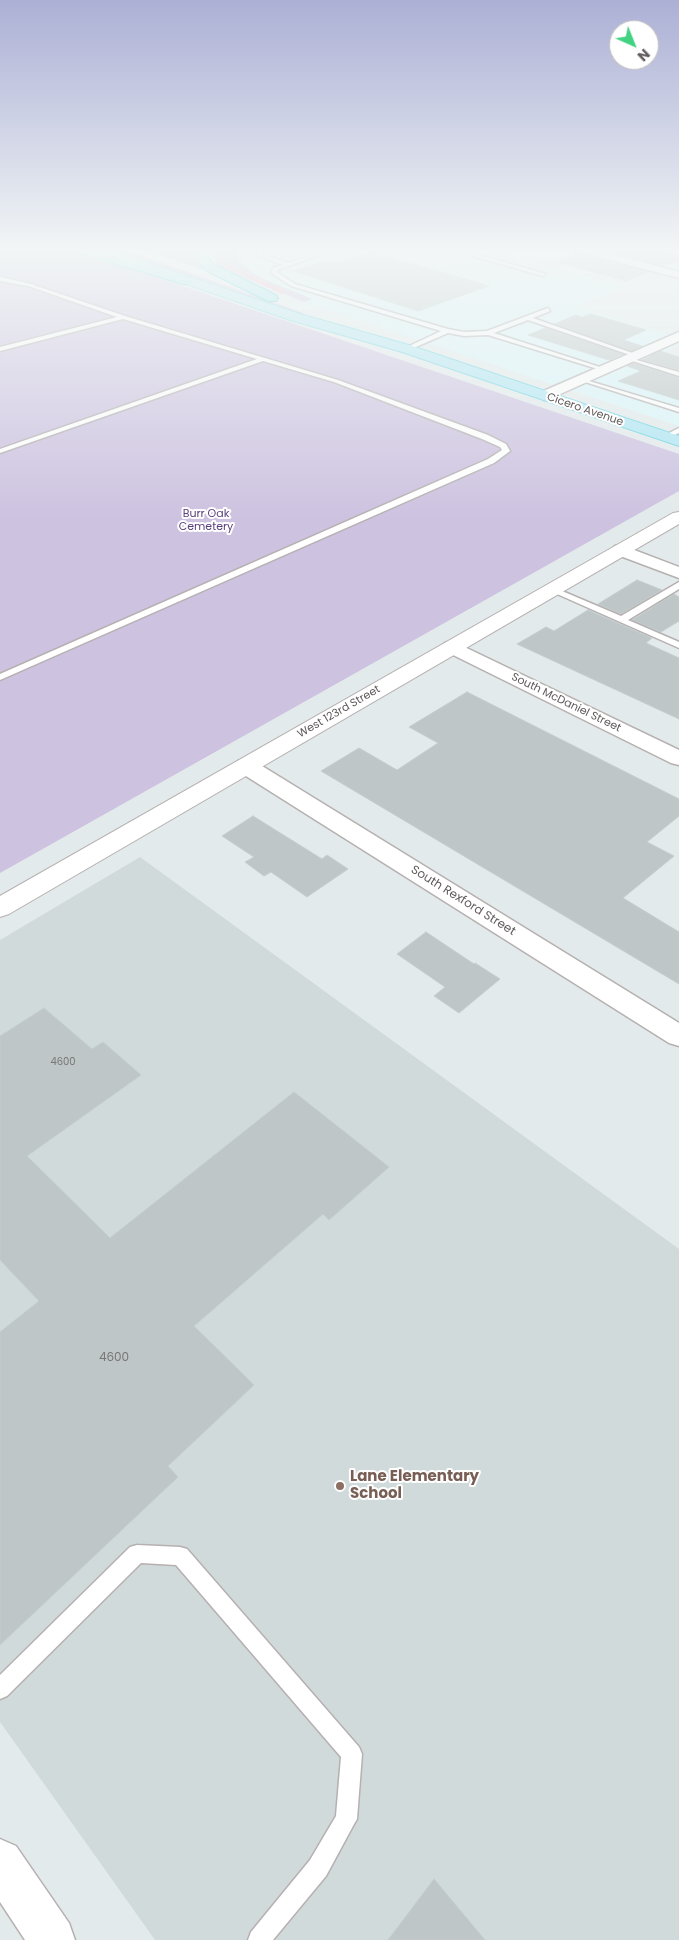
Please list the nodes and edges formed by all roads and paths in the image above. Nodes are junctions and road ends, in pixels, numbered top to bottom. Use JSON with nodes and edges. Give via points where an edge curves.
{"nodes":[{"id":1,"x":40,"y":339,"type":"edge"},
{"id":2,"x":195,"y":339,"type":"edge"},
{"id":3,"x":370,"y":339,"type":"edge"},
{"id":4,"x":379,"y":339,"type":"edge"},
{"id":5,"x":430,"y":339,"type":"edge"},
{"id":6,"x":505,"y":339,"type":"edge"},
{"id":7,"x":583,"y":339,"type":"edge"},
{"id":8,"x":673,"y":339,"type":"edge"},
{"id":9,"x":0,"y":349,"type":"edge"},
{"id":10,"x":407,"y":349,"type":"junction"},
{"id":11,"x":632,"y":357,"type":"junction"},
{"id":12,"x":263,"y":359,"type":"junction"},
{"id":13,"x":603,"y":370,"type":"junction"},
{"id":14,"x":679,"y":374,"type":"edge"},
{"id":15,"x":581,"y":379,"type":"junction"},
{"id":16,"x":544,"y":396,"type":"junction"},
{"id":17,"x":679,"y":410,"type":"edge"},
{"id":18,"x":674,"y":436,"type":"edge"},
{"id":19,"x":0,"y":451,"type":"edge"},
{"id":20,"x":679,"y":517,"type":"edge"},
{"id":21,"x":621,"y":550,"type":"junction"},
{"id":22,"x":679,"y":573,"type":"edge"},
{"id":23,"x":679,"y":585,"type":"edge"},
{"id":24,"x":552,"y":590,"type":"junction"},
{"id":25,"x":621,"y":620,"type":"junction"},
{"id":26,"x":679,"y":645,"type":"edge"},
{"id":27,"x":452,"y":648,"type":"junction"},
{"id":28,"x":0,"y":677,"type":"edge"},
{"id":29,"x":679,"y":758,"type":"edge"},
{"id":30,"x":246,"y":766,"type":"junction"},
{"id":31,"x":0,"y":908,"type":"edge"},
{"id":32,"x":679,"y":1036,"type":"edge"},
{"id":33,"x":0,"y":1689,"type":"edge"},
{"id":34,"x":4,"y":1880,"type":"edge"},
{"id":35,"x":52,"y":1940,"type":"edge"},
{"id":36,"x":259,"y":1940,"type":"edge"}],
"edges":[{"from":1,"to":9,"type":"lane"},
{"from":2,"to":12,"type":"lane"},
{"from":3,"to":10,"type":"main road","name":"Cicero Avenue"},
{"from":4,"to":10,"type":"main road","name":"Cicero Avenue"},
{"from":5,"to":10,"type":"lane"},
{"from":6,"to":13,"type":"lane"},
{"from":7,"to":11,"type":"lane"},
{"from":8,"to":11,"type":"street"},
{"from":10,"to":16,"type":"main road","name":"Cicero Avenue"},
{"from":11,"to":13,"type":"street"},
{"from":11,"to":14,"type":"lane"},
{"from":12,"to":19,"type":"lane"},
{"from":12,"to":28,"type":"lane","via":[[336,381],[485,437],[506,451],[491,461]]},
{"from":13,"to":15,"type":"street"},
{"from":15,"to":16,"type":"street"},
{"from":15,"to":17,"type":"lane"},
{"from":16,"to":18,"type":"main road","name":"Cicero Avenue"},
{"from":20,"to":21,"type":"street","name":"West 123rd Street"},
{"from":21,"to":22,"type":"street"},
{"from":21,"to":24,"type":"street","name":"West 123rd Street"},
{"from":23,"to":25,"type":"lane"},
{"from":24,"to":25,"type":"lane"},
{"from":24,"to":27,"type":"street","name":"West 123rd Street"},
{"from":25,"to":26,"type":"lane"},
{"from":27,"to":29,"type":"street","name":"South McDaniel Street"},
{"from":27,"to":30,"type":"street","name":"West 123rd Street"},
{"from":30,"to":31,"type":"street","name":"West 123rd Street"},
{"from":30,"to":32,"type":"street","name":"South Rexford Street"},
{"from":33,"to":36,"type":"lane","via":[[137,1554],[180,1556],[352,1754],[346,1819],[318,1868]]},
{"from":34,"to":35,"type":"street"}]}
